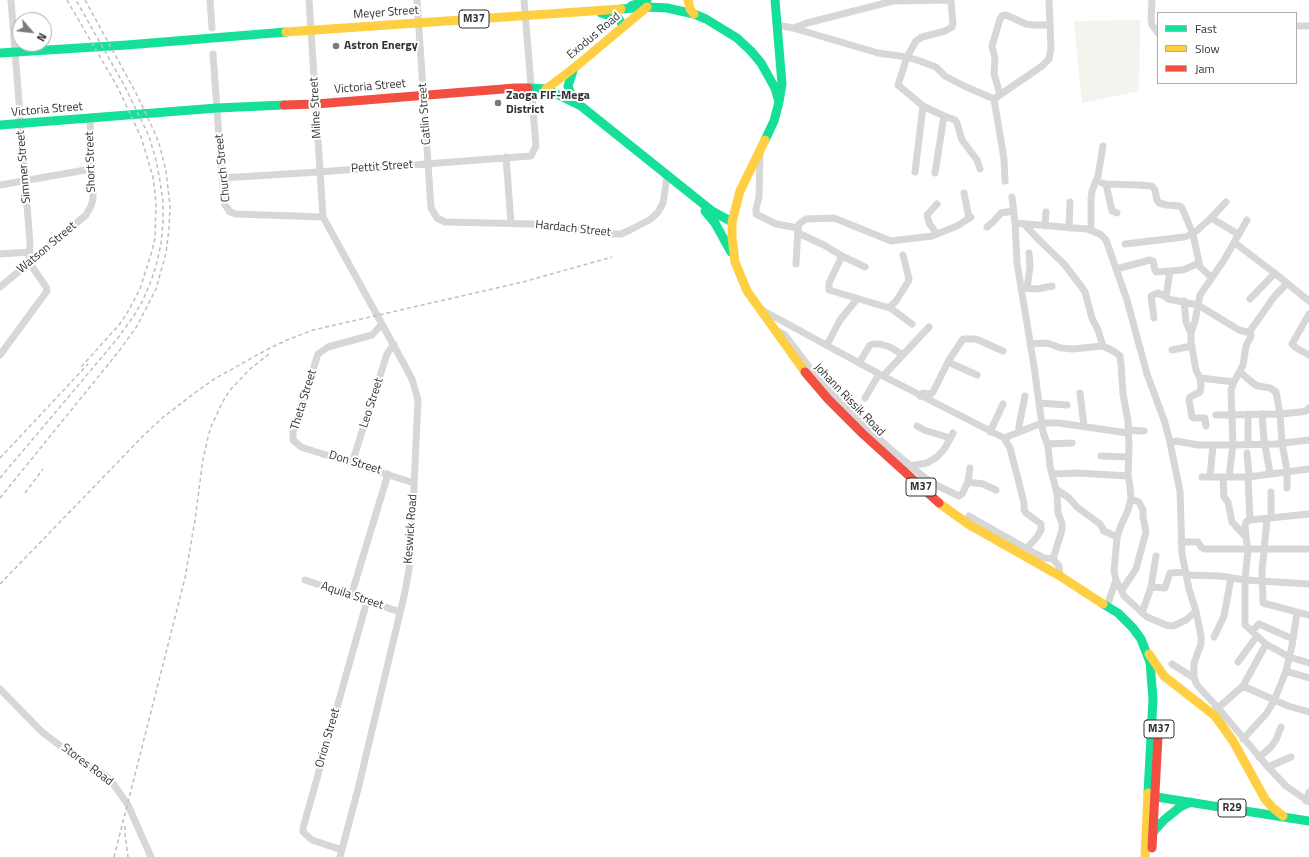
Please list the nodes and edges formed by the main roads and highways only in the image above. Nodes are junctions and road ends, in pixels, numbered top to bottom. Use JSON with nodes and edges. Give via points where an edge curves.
{"nodes":[{"id":1,"x":656,"y":0,"type":"edge"},
{"id":2,"x":688,"y":0,"type":"edge"},
{"id":3,"x":775,"y":0,"type":"edge"},
{"id":4,"x":647,"y":3,"type":"edge"},
{"id":5,"x":589,"y":11,"type":"junction"},
{"id":6,"x":694,"y":14,"type":"junction"},
{"id":7,"x":623,"y":26,"type":"junction"},
{"id":8,"x":0,"y":53,"type":"edge"},
{"id":9,"x":574,"y":68,"type":"junction"},
{"id":10,"x":546,"y":89,"type":"junction"},
{"id":11,"x":779,"y":102,"type":"junction"},
{"id":12,"x":581,"y":106,"type":"junction"},
{"id":13,"x":0,"y":126,"type":"edge"},
{"id":14,"x":700,"y":202,"type":"junction"},
{"id":15,"x":734,"y":213,"type":"junction"},
{"id":16,"x":732,"y":222,"type":"junction"},
{"id":17,"x":735,"y":262,"type":"junction"},
{"id":18,"x":1146,"y":650,"type":"junction"},
{"id":19,"x":1151,"y":796,"type":"junction"},
{"id":20,"x":1192,"y":802,"type":"junction"},
{"id":21,"x":1283,"y":816,"type":"junction"},
{"id":22,"x":1309,"y":822,"type":"edge"},
{"id":23,"x":1154,"y":832,"type":"junction"},
{"id":24,"x":1145,"y":857,"type":"edge"},
{"id":25,"x":1152,"y":857,"type":"edge"}],
"edges":[{"from":1,"to":4,"type":"main road","name":"Exodus Road"},
{"from":2,"to":6,"type":"main road"},
{"from":3,"to":11,"type":"main road","name":"Johann Rissik Road","via":[[782,84]]},
{"from":4,"to":5,"type":"main road","name":"Meyer Street","number":"M37","via":[[626,8]]},
{"from":4,"to":6,"type":"main road","name":"Meyer Street","number":"M37"},
{"from":4,"to":7,"type":"main road","name":"Exodus Road"},
{"from":5,"to":7,"type":"main road","via":[[613,16]]},
{"from":5,"to":8,"type":"main road","name":"Meyer Street","number":"M37"},
{"from":6,"to":11,"type":"main road","name":"Meyer Street","number":"M37","via":[[722,28],[751,51],[775,88]]},
{"from":7,"to":9,"type":"main road","name":"Exodus Road"},
{"from":9,"to":10,"type":"main road","name":"Exodus Road"},
{"from":9,"to":12,"type":"main road","via":[[568,86]]},
{"from":10,"to":12,"type":"main road","name":"Victoria Street"},
{"from":10,"to":13,"type":"main road","name":"Victoria Street","via":[[515,88],[316,104],[217,108]]},
{"from":11,"to":15,"type":"main road","name":"Johann Rissik Road","number":"M37","via":[[774,121],[740,191]]},
{"from":12,"to":14,"type":"main road","name":"Victoria Street"},
{"from":14,"to":15,"type":"main road","name":"Victoria Street","via":[[723,212]]},
{"from":14,"to":16,"type":"main road","name":"Victoria Street"},
{"from":14,"to":17,"type":"main road","via":[[725,240]]},
{"from":15,"to":16,"type":"main road","name":"Johann Rissik Road","number":"M37"},
{"from":16,"to":17,"type":"main road","name":"Johann Rissik Road","number":"M37"},
{"from":17,"to":18,"type":"main road","name":"Johann Rissik Road","number":"M37","via":[[747,291],[810,378],[828,399],[901,469],[968,524],[1060,576],[1118,613],[1133,628]]},
{"from":18,"to":19,"type":"main road","name":"Johann Rissik Road","number":"M37","via":[[1150,662],[1153,699]]},
{"from":18,"to":21,"type":"main road","via":[[1164,676],[1214,710],[1215,716],[1233,741],[1259,790]]},
{"from":19,"to":20,"type":"main road","number":"R29"},
{"from":19,"to":23,"type":"main road"},
{"from":19,"to":24,"type":"main road"},
{"from":20,"to":21,"type":"main road","number":"R29"},
{"from":20,"to":23,"type":"main road","via":[[1180,807]]},
{"from":21,"to":22,"type":"main road","number":"R29"},
{"from":23,"to":25,"type":"main road"}]}
